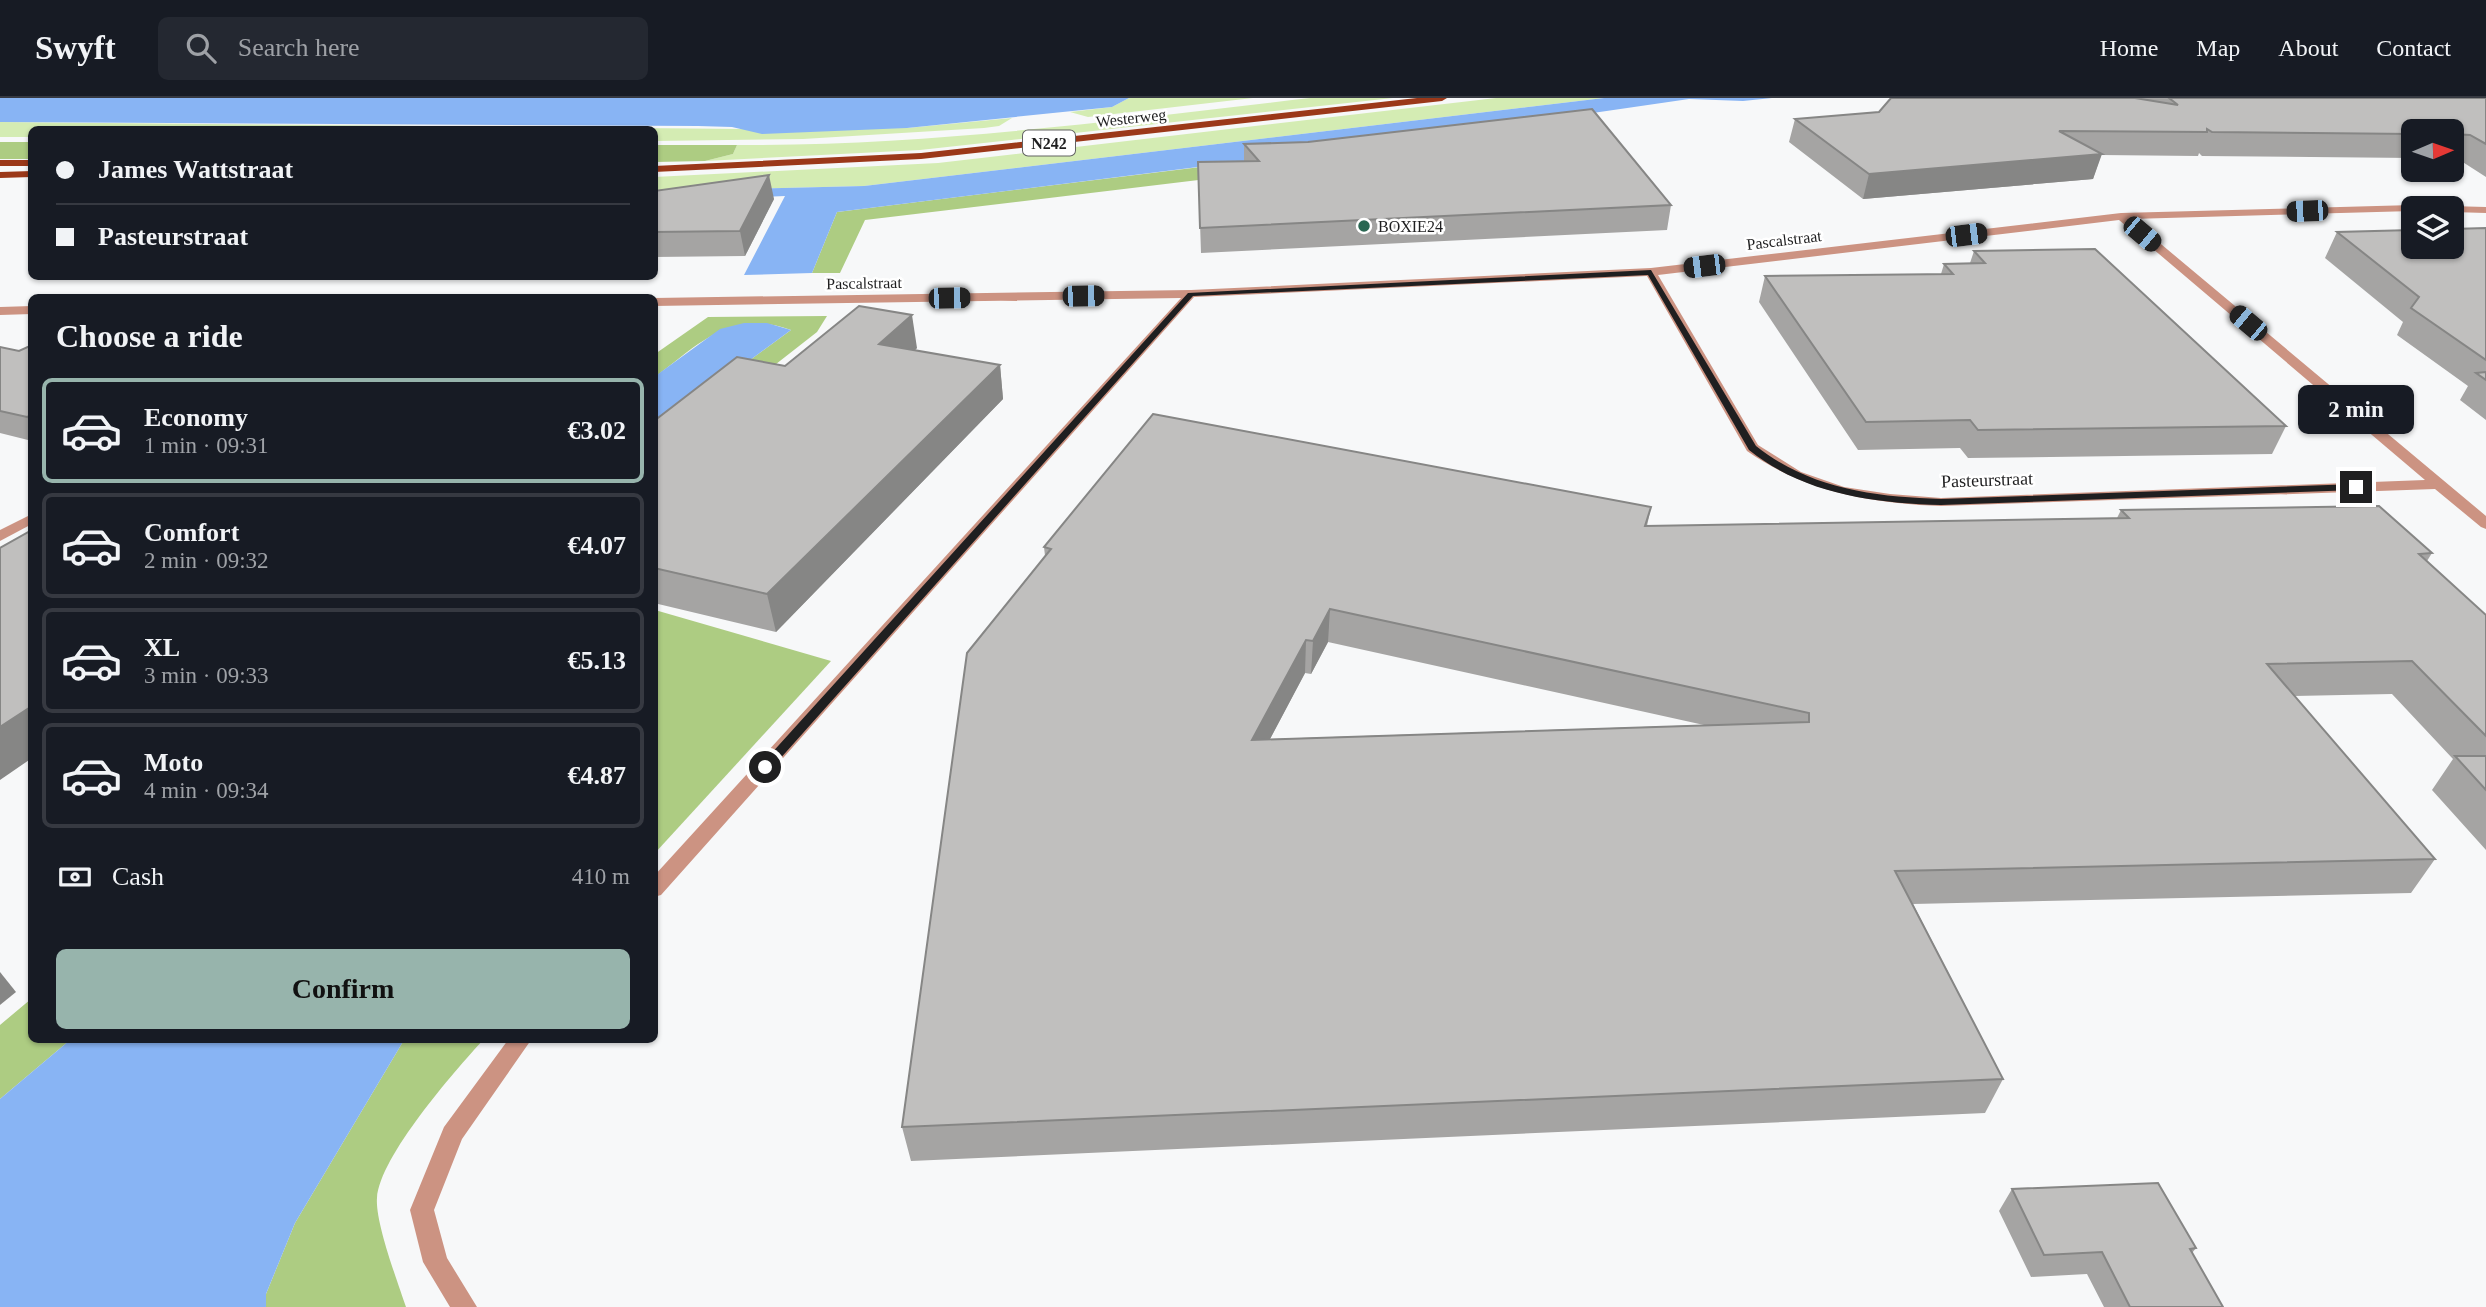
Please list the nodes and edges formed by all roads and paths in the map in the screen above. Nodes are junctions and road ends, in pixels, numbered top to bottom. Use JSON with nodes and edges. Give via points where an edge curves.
{"nodes":[{"id":1,"x":1442,"y":98,"type":"edge"},
{"id":2,"x":0,"y":163,"type":"edge"},
{"id":3,"x":28,"y":163,"type":"edge"},
{"id":4,"x":658,"y":169,"type":"edge"},
{"id":5,"x":28,"y":174,"type":"edge"},
{"id":6,"x":0,"y":175,"type":"edge"},
{"id":7,"x":2401,"y":208,"type":"edge"},
{"id":8,"x":2464,"y":209,"type":"edge"},
{"id":9,"x":2486,"y":210,"type":"edge"},
{"id":10,"x":2121,"y":216,"type":"junction"},
{"id":11,"x":1651,"y":272,"type":"junction"},
{"id":12,"x":1191,"y":294,"type":"junction"},
{"id":13,"x":658,"y":302,"type":"edge"},
{"id":14,"x":28,"y":310,"type":"edge"},
{"id":15,"x":0,"y":311,"type":"edge"},
{"id":16,"x":2439,"y":484,"type":"junction"},
{"id":17,"x":28,"y":520,"type":"edge"},
{"id":18,"x":2486,"y":524,"type":"edge"},
{"id":19,"x":0,"y":536,"type":"edge"},
{"id":20,"x":658,"y":886,"type":"edge"},
{"id":21,"x":518,"y":1043,"type":"edge"},
{"id":22,"x":464,"y":1307,"type":"edge"}],
"edges":[{"from":1,"to":4,"type":"main road","name":"Westerweg","number":"N242","via":[[921,156]]},
{"from":2,"to":3,"type":"main road"},
{"from":5,"to":6,"type":"main road"},
{"from":7,"to":10,"type":"street","name":"Pascalstraat"},
{"from":8,"to":9,"type":"street","name":"Pascalstraat"},
{"from":10,"to":11,"type":"street","name":"Pascalstraat"},
{"from":10,"to":16,"type":"street"},
{"from":11,"to":12,"type":"street","name":"Pascalstraat"},
{"from":11,"to":16,"type":"street","name":"Pasteurstraat","via":[[1752,448],[1777,467],[1851,495],[1941,502]]},
{"from":12,"to":13,"type":"street","name":"Pascalstraat"},
{"from":12,"to":20,"type":"street"},
{"from":14,"to":15,"type":"street"},
{"from":16,"to":18,"type":"street"},
{"from":17,"to":19,"type":"street"},
{"from":21,"to":22,"type":"street","via":[[452,1134],[422,1210],[436,1262]]}]}
